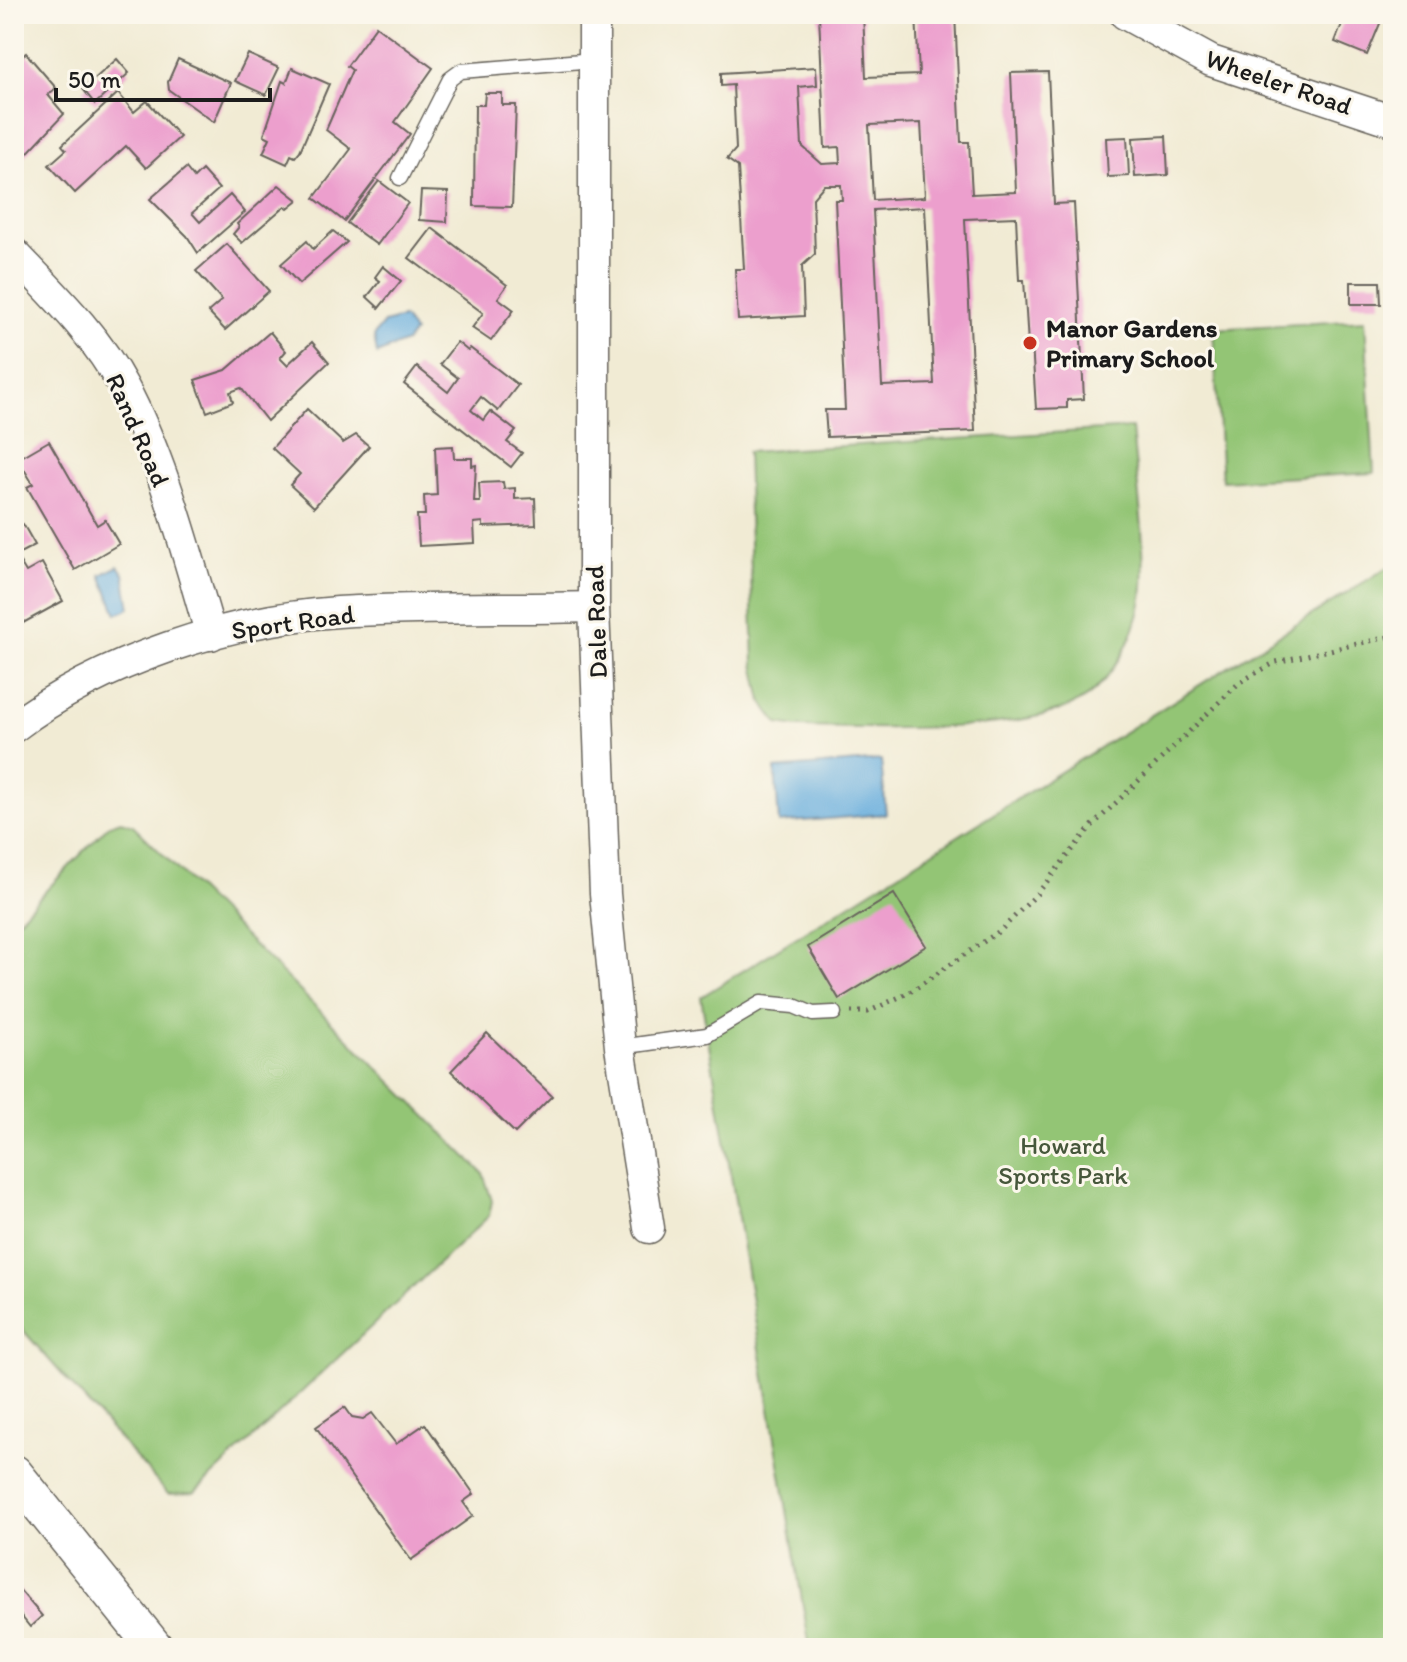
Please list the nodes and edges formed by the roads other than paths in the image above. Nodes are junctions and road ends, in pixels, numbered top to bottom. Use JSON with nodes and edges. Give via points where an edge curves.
{"nodes":[{"id":1,"x":594,"y":14,"type":"edge"},
{"id":2,"x":1125,"y":14,"type":"edge"},
{"id":3,"x":594,"y":60,"type":"junction"},
{"id":4,"x":1393,"y":121,"type":"edge"},
{"id":5,"x":400,"y":178,"type":"dead end"},
{"id":6,"x":14,"y":253,"type":"edge"},
{"id":7,"x":594,"y":607,"type":"junction"},
{"id":8,"x":211,"y":635,"type":"junction"},
{"id":9,"x":14,"y":727,"type":"edge"},
{"id":10,"x":834,"y":1013,"type":"road end"},
{"id":11,"x":620,"y":1047,"type":"junction"},
{"id":12,"x":649,"y":1228,"type":"dead end"},
{"id":13,"x":14,"y":1473,"type":"edge"},
{"id":14,"x":155,"y":1648,"type":"edge"}],
"edges":[{"from":1,"to":3,"type":"street","name":"Dale Road"},
{"from":2,"to":4,"type":"street","name":"Wheeler Road","via":[[1211,61]]},
{"from":3,"to":5,"type":"lane","via":[[461,71],[450,79]]},
{"from":3,"to":7,"type":"street","name":"Dale Road"},
{"from":6,"to":8,"type":"street","name":"Rand Road","via":[[87,331],[123,385],[173,510]]},
{"from":7,"to":8,"type":"street","name":"Sport Road","via":[[336,612]]},
{"from":7,"to":11,"type":"street","name":"Dale Road","via":[[605,894]]},
{"from":8,"to":9,"type":"street","name":"Sport Road","via":[[113,667]]},
{"from":10,"to":11,"type":"lane","via":[[761,1003],[707,1035]]},
{"from":11,"to":12,"type":"street","name":"Dale Road"},
{"from":13,"to":14,"type":"street"}]}
